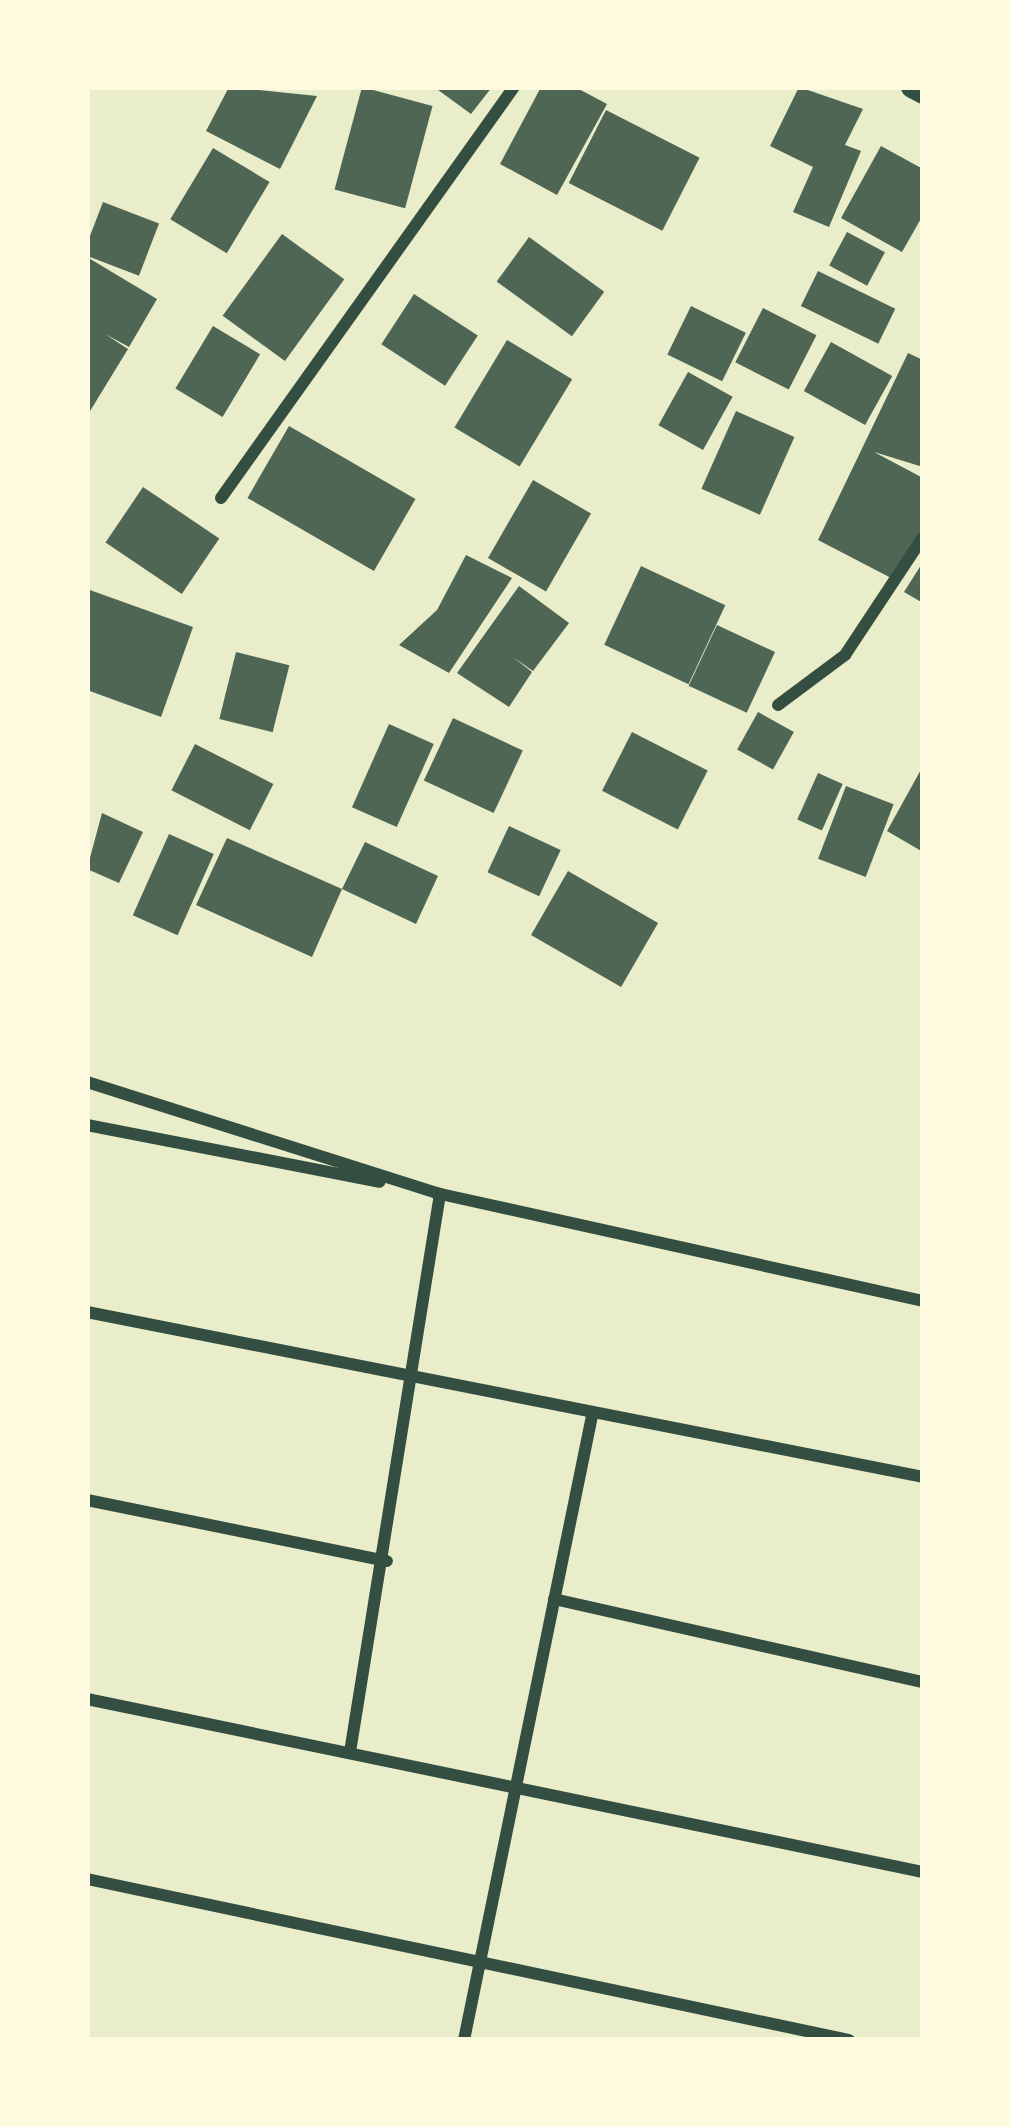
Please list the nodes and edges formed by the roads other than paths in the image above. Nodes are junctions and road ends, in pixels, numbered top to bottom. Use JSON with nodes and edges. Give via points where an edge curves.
{"nodes":[{"id":1,"x":514,"y":87,"type":"edge"},
{"id":2,"x":911,"y":87,"type":"edge"},
{"id":3,"x":923,"y":93,"type":"edge"},
{"id":4,"x":221,"y":498,"type":"dead end"},
{"id":5,"x":923,"y":537,"type":"edge"},
{"id":6,"x":778,"y":705,"type":"dead end"},
{"id":7,"x":87,"y":1082,"type":"edge"},
{"id":8,"x":87,"y":1125,"type":"edge"},
{"id":9,"x":440,"y":1194,"type":"junction"},
{"id":10,"x":923,"y":1301,"type":"edge"},
{"id":11,"x":87,"y":1312,"type":"edge"},
{"id":12,"x":416,"y":1383,"type":"junction"},
{"id":13,"x":592,"y":1416,"type":"junction"},
{"id":14,"x":923,"y":1477,"type":"edge"},
{"id":15,"x":87,"y":1500,"type":"edge"},
{"id":16,"x":387,"y":1561,"type":"junction"},
{"id":17,"x":554,"y":1599,"type":"junction"},
{"id":18,"x":923,"y":1682,"type":"edge"},
{"id":19,"x":87,"y":1699,"type":"edge"},
{"id":20,"x":350,"y":1752,"type":"junction"},
{"id":21,"x":512,"y":1781,"type":"junction"},
{"id":22,"x":923,"y":1872,"type":"edge"},
{"id":23,"x":87,"y":1879,"type":"edge"},
{"id":24,"x":479,"y":1957,"type":"junction"},
{"id":25,"x":464,"y":2040,"type":"edge"},
{"id":26,"x":849,"y":2040,"type":"edge"}],
"edges":[{"from":1,"to":4,"type":"street"},
{"from":2,"to":3,"type":"street"},
{"from":5,"to":6,"type":"street","via":[[844,655]]},
{"from":7,"to":9,"type":"street"},
{"from":8,"to":9,"type":"street"},
{"from":9,"to":10,"type":"street"},
{"from":9,"to":12,"type":"street"},
{"from":11,"to":12,"type":"street"},
{"from":12,"to":13,"type":"street"},
{"from":12,"to":16,"type":"street"},
{"from":13,"to":14,"type":"street"},
{"from":13,"to":17,"type":"street"},
{"from":15,"to":16,"type":"street"},
{"from":16,"to":20,"type":"street"},
{"from":17,"to":18,"type":"street"},
{"from":17,"to":21,"type":"street"},
{"from":19,"to":20,"type":"street"},
{"from":20,"to":21,"type":"street"},
{"from":21,"to":22,"type":"street"},
{"from":21,"to":24,"type":"street"},
{"from":23,"to":24,"type":"street"},
{"from":24,"to":25,"type":"street"},
{"from":24,"to":26,"type":"street"}]}
